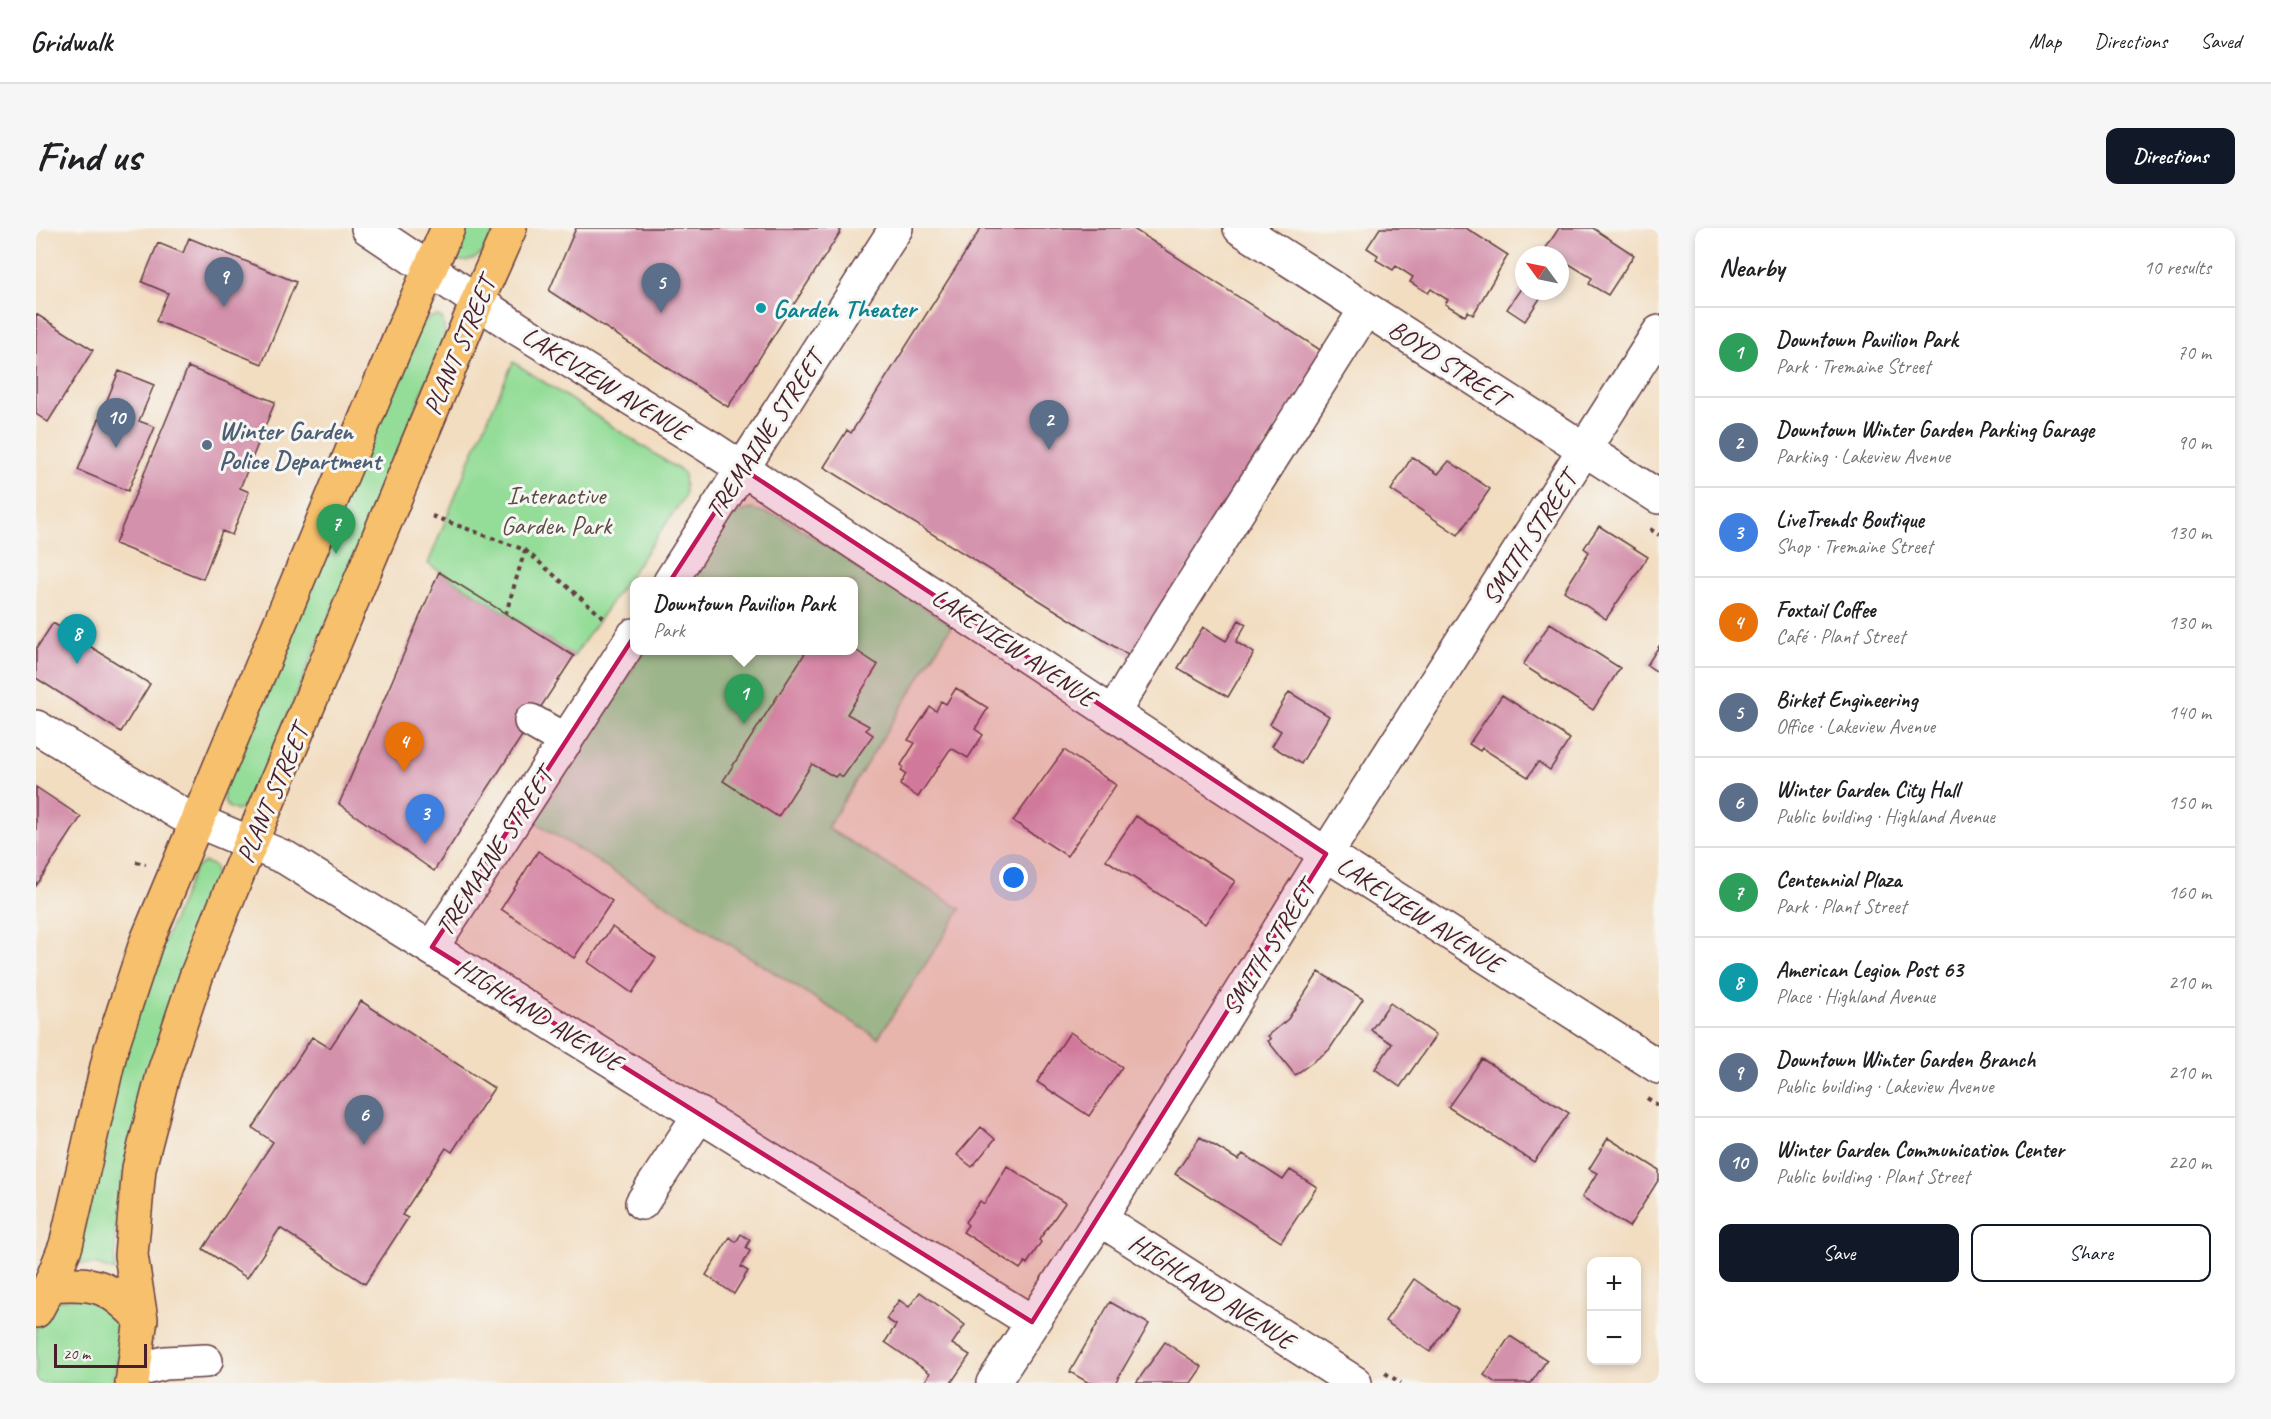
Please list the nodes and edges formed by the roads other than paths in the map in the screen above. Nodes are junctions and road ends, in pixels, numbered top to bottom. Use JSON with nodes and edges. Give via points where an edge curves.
{"nodes":[{"id":1,"x":368,"y":228,"type":"edge"},
{"id":2,"x":448,"y":228,"type":"edge"},
{"id":3,"x":510,"y":228,"type":"edge"},
{"id":4,"x":896,"y":228,"type":"edge"},
{"id":5,"x":1240,"y":228,"type":"edge"},
{"id":6,"x":430,"y":269,"type":"junction"},
{"id":7,"x":477,"y":302,"type":"junction"},
{"id":8,"x":1366,"y":309,"type":"junction"},
{"id":9,"x":1659,"y":332,"type":"edge"},
{"id":10,"x":1585,"y":450,"type":"junction"},
{"id":11,"x":743,"y":469,"type":"junction"},
{"id":12,"x":1659,"y":497,"type":"edge"},
{"id":13,"x":672,"y":577,"type":"edge"},
{"id":14,"x":622,"y":630,"type":"edge"},
{"id":15,"x":1113,"y":713,"type":"junction"},
{"id":16,"x":531,"y":721,"type":"dead end"},
{"id":17,"x":36,"y":727,"type":"edge"},
{"id":18,"x":566,"y":741,"type":"junction"},
{"id":19,"x":198,"y":823,"type":"junction"},
{"id":20,"x":252,"y":844,"type":"junction"},
{"id":21,"x":1326,"y":854,"type":"junction"},
{"id":22,"x":432,"y":947,"type":"junction"},
{"id":23,"x":1659,"y":1067,"type":"edge"},
{"id":24,"x":700,"y":1114,"type":"junction"},
{"id":25,"x":642,"y":1203,"type":"dead end"},
{"id":26,"x":1100,"y":1219,"type":"junction"},
{"id":27,"x":43,"y":1298,"type":"edge"},
{"id":28,"x":141,"y":1319,"type":"junction"},
{"id":29,"x":1032,"y":1322,"type":"junction"},
{"id":30,"x":206,"y":1361,"type":"dead end"},
{"id":31,"x":133,"y":1377,"type":"edge"},
{"id":32,"x":1368,"y":1377,"type":"edge"},
{"id":33,"x":993,"y":1383,"type":"edge"}],
"edges":[{"from":1,"to":6,"type":"street","name":"LAKEVIEW AVENUE"},
{"from":2,"to":6,"type":"main road"},
{"from":3,"to":7,"type":"main road","name":"PLANT STREET"},
{"from":4,"to":11,"type":"street","name":"TREMAINE STREET"},
{"from":5,"to":8,"type":"street","name":"BOYD STREET"},
{"from":6,"to":7,"type":"street","name":"LAKEVIEW AVENUE"},
{"from":6,"to":19,"type":"main road"},
{"from":7,"to":11,"type":"street","name":"LAKEVIEW AVENUE"},
{"from":7,"to":20,"type":"main road","name":"PLANT STREET"},
{"from":8,"to":10,"type":"street","name":"BOYD STREET"},
{"from":8,"to":15,"type":"street"},
{"from":9,"to":10,"type":"street","name":"SMITH STREET"},
{"from":10,"to":12,"type":"street","name":"BOYD STREET"},
{"from":10,"to":21,"type":"street","name":"SMITH STREET"},
{"from":11,"to":13,"type":"street","name":"TREMAINE STREET"},
{"from":11,"to":15,"type":"street","name":"LAKEVIEW AVENUE"},
{"from":14,"to":18,"type":"street","name":"TREMAINE STREET"},
{"from":15,"to":21,"type":"street","name":"LAKEVIEW AVENUE"},
{"from":16,"to":18,"type":"street"},
{"from":17,"to":19,"type":"street","name":"HIGHLAND AVENUE"},
{"from":18,"to":22,"type":"street","name":"TREMAINE STREET"},
{"from":19,"to":20,"type":"street","name":"HIGHLAND AVENUE"},
{"from":19,"to":27,"type":"main road","via":[[146,943],[111,1049],[66,1245]]},
{"from":20,"to":22,"type":"street","name":"HIGHLAND AVENUE","via":[[286,858]]},
{"from":20,"to":28,"type":"main road","name":"PLANT STREET","via":[[193,985],[163,1075],[140,1168],[132,1255]]},
{"from":21,"to":23,"type":"street","name":"LAKEVIEW AVENUE"},
{"from":21,"to":26,"type":"street","name":"SMITH STREET"},
{"from":22,"to":24,"type":"street","name":"HIGHLAND AVENUE"},
{"from":24,"to":25,"type":"street"},
{"from":24,"to":29,"type":"street","name":"HIGHLAND AVENUE"},
{"from":26,"to":29,"type":"street","name":"SMITH STREET"},
{"from":26,"to":32,"type":"street","name":"HIGHLAND AVENUE"},
{"from":27,"to":28,"type":"main road","via":[[76,1283],[98,1286],[120,1297]]},
{"from":28,"to":31,"type":"main road","name":"PLANT STREET"},
{"from":29,"to":33,"type":"street","name":"SMITH STREET"},
{"from":30,"to":31,"type":"street","via":[[165,1363]]}]}
